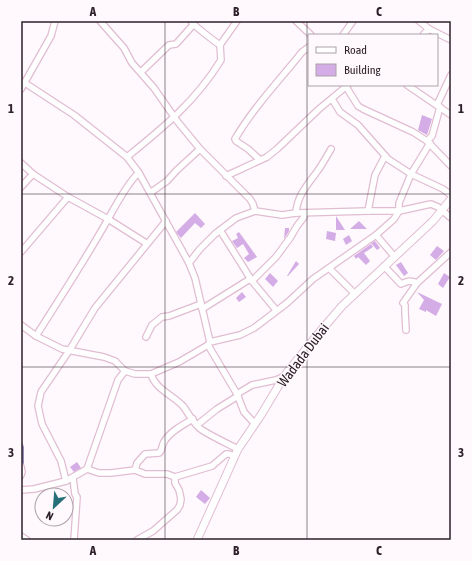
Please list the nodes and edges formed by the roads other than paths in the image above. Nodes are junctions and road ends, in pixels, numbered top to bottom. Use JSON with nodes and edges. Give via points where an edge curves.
{"nodes":[{"id":1,"x":56,"y":21,"type":"edge"},
{"id":2,"x":100,"y":21,"type":"edge"},
{"id":3,"x":237,"y":21,"type":"edge"},
{"id":4,"x":296,"y":21,"type":"edge"},
{"id":5,"x":353,"y":21,"type":"edge"},
{"id":6,"x":419,"y":21,"type":"edge"},
{"id":7,"x":192,"y":23,"type":"edge"},
{"id":8,"x":429,"y":29,"type":"junction"},
{"id":9,"x":310,"y":34,"type":"edge"},
{"id":10,"x":344,"y":34,"type":"edge"},
{"id":11,"x":424,"y":34,"type":"edge"},
{"id":12,"x":451,"y":40,"type":"edge"},
{"id":13,"x":220,"y":45,"type":"junction"},
{"id":14,"x":308,"y":48,"type":"edge"},
{"id":15,"x":141,"y":72,"type":"junction"},
{"id":16,"x":451,"y":75,"type":"edge"},
{"id":17,"x":25,"y":83,"type":"junction"},
{"id":18,"x":346,"y":86,"type":"edge"},
{"id":19,"x":408,"y":86,"type":"edge"},
{"id":20,"x":21,"y":89,"type":"edge"},
{"id":21,"x":332,"y":99,"type":"junction"},
{"id":22,"x":438,"y":106,"type":"junction"},
{"id":23,"x":451,"y":115,"type":"edge"},
{"id":24,"x":175,"y":118,"type":"junction"},
{"id":25,"x":428,"y":142,"type":"junction"},
{"id":26,"x":200,"y":149,"type":"junction"},
{"id":27,"x":330,"y":149,"type":"dead end"},
{"id":28,"x":385,"y":156,"type":"junction"},
{"id":29,"x":127,"y":158,"type":"junction"},
{"id":30,"x":260,"y":160,"type":"junction"},
{"id":31,"x":21,"y":163,"type":"edge"},
{"id":32,"x":451,"y":166,"type":"edge"},
{"id":33,"x":139,"y":173,"type":"junction"},
{"id":34,"x":33,"y":174,"type":"junction"},
{"id":35,"x":411,"y":174,"type":"junction"},
{"id":36,"x":226,"y":176,"type":"junction"},
{"id":37,"x":21,"y":187,"type":"edge"},
{"id":38,"x":150,"y":193,"type":"junction"},
{"id":39,"x":451,"y":195,"type":"edge"},
{"id":40,"x":68,"y":197,"type":"junction"},
{"id":41,"x":451,"y":199,"type":"edge"},
{"id":42,"x":368,"y":210,"type":"junction"},
{"id":43,"x":443,"y":210,"type":"junction"},
{"id":44,"x":256,"y":211,"type":"junction"},
{"id":45,"x":399,"y":211,"type":"junction"},
{"id":46,"x":296,"y":213,"type":"junction"},
{"id":47,"x":305,"y":213,"type":"junction"},
{"id":48,"x":451,"y":218,"type":"edge"},
{"id":49,"x":108,"y":219,"type":"junction"},
{"id":50,"x":166,"y":221,"type":"junction"},
{"id":51,"x":220,"y":230,"type":"junction"},
{"id":52,"x":376,"y":235,"type":"junction"},
{"id":53,"x":146,"y":243,"type":"junction"},
{"id":54,"x":21,"y":252,"type":"edge"},
{"id":55,"x":451,"y":252,"type":"edge"},
{"id":56,"x":394,"y":256,"type":"junction"},
{"id":57,"x":190,"y":263,"type":"junction"},
{"id":58,"x":384,"y":266,"type":"junction"},
{"id":59,"x":329,"y":268,"type":"junction"},
{"id":60,"x":251,"y":280,"type":"junction"},
{"id":61,"x":416,"y":283,"type":"junction"},
{"id":62,"x":355,"y":294,"type":"junction"},
{"id":63,"x":201,"y":306,"type":"junction"},
{"id":64,"x":276,"y":310,"type":"junction"},
{"id":65,"x":21,"y":325,"type":"edge"},
{"id":66,"x":406,"y":330,"type":"dead end"},
{"id":67,"x":36,"y":336,"type":"junction"},
{"id":68,"x":146,"y":338,"type":"dead end"},
{"id":69,"x":209,"y":344,"type":"junction"},
{"id":70,"x":69,"y":351,"type":"junction"},
{"id":71,"x":125,"y":371,"type":"junction"},
{"id":72,"x":151,"y":374,"type":"junction"},
{"id":73,"x":285,"y":375,"type":"junction"},
{"id":74,"x":238,"y":395,"type":"junction"},
{"id":75,"x":193,"y":420,"type":"junction"},
{"id":76,"x":254,"y":423,"type":"junction"},
{"id":77,"x":197,"y":425,"type":"junction"},
{"id":78,"x":236,"y":452,"type":"junction"},
{"id":79,"x":21,"y":467,"type":"edge"},
{"id":80,"x":87,"y":469,"type":"junction"},
{"id":81,"x":135,"y":470,"type":"junction"},
{"id":82,"x":21,"y":475,"type":"edge"},
{"id":83,"x":175,"y":477,"type":"junction"},
{"id":84,"x":73,"y":478,"type":"junction"},
{"id":85,"x":66,"y":481,"type":"junction"},
{"id":86,"x":21,"y":490,"type":"edge"},
{"id":87,"x":21,"y":536,"type":"edge"},
{"id":88,"x":27,"y":540,"type":"edge"},
{"id":89,"x":74,"y":540,"type":"edge"},
{"id":90,"x":137,"y":540,"type":"edge"},
{"id":91,"x":197,"y":540,"type":"edge"}],
"edges":[{"from":1,"to":17,"type":"street","via":[[51,36]]},
{"from":2,"to":15,"type":"street"},
{"from":3,"to":13,"type":"street"},
{"from":4,"to":9,"type":"street"},
{"from":5,"to":10,"type":"street"},
{"from":6,"to":8,"type":"street"},
{"from":7,"to":13,"type":"street"},
{"from":7,"to":15,"type":"street","via":[[176,44],[169,45]]},
{"from":8,"to":11,"type":"street"},
{"from":8,"to":12,"type":"street"},
{"from":13,"to":24,"type":"street","via":[[221,60],[211,77]]},
{"from":14,"to":30,"type":"street","via":[[262,101],[236,139]]},
{"from":15,"to":24,"type":"street"},
{"from":16,"to":22,"type":"street"},
{"from":17,"to":20,"type":"street"},
{"from":17,"to":29,"type":"street","via":[[74,115]]},
{"from":18,"to":21,"type":"street"},
{"from":18,"to":25,"type":"street","via":[[363,110],[413,132]]},
{"from":19,"to":22,"type":"street"},
{"from":21,"to":28,"type":"street","via":[[340,112],[358,125]]},
{"from":21,"to":30,"type":"street","via":[[277,149]]},
{"from":22,"to":23,"type":"street"},
{"from":22,"to":25,"type":"street","via":[[432,136]]},
{"from":24,"to":26,"type":"street"},
{"from":24,"to":29,"type":"street"},
{"from":25,"to":32,"type":"street"},
{"from":25,"to":35,"type":"street"},
{"from":26,"to":36,"type":"street"},
{"from":26,"to":38,"type":"street","via":[[167,181]]},
{"from":27,"to":46,"type":"street","via":[[308,183],[297,205]]},
{"from":28,"to":35,"type":"street"},
{"from":28,"to":42,"type":"street","via":[[375,175]]},
{"from":29,"to":33,"type":"street"},
{"from":30,"to":36,"type":"street"},
{"from":31,"to":34,"type":"street"},
{"from":33,"to":38,"type":"street"},
{"from":33,"to":49,"type":"street"},
{"from":34,"to":37,"type":"street"},
{"from":34,"to":40,"type":"street"},
{"from":35,"to":39,"type":"street"},
{"from":35,"to":45,"type":"street","via":[[399,203]]},
{"from":36,"to":44,"type":"street","via":[[250,200]]},
{"from":38,"to":50,"type":"street"},
{"from":40,"to":49,"type":"street"},
{"from":40,"to":54,"type":"street"},
{"from":41,"to":43,"type":"street","name":"Wadada Dubai"},
{"from":42,"to":45,"type":"street"},
{"from":42,"to":47,"type":"street"},
{"from":43,"to":45,"type":"street","via":[[430,204]]},
{"from":43,"to":48,"type":"street"},
{"from":43,"to":56,"type":"street","name":"Wadada Dubai"},
{"from":44,"to":46,"type":"street","via":[[282,215]]},
{"from":44,"to":51,"type":"street","via":[[236,218]]},
{"from":45,"to":52,"type":"street"},
{"from":46,"to":47,"type":"street"},
{"from":47,"to":60,"type":"street","via":[[276,257]]},
{"from":49,"to":53,"type":"street"},
{"from":49,"to":67,"type":"street"},
{"from":50,"to":53,"type":"street"},
{"from":50,"to":57,"type":"street"},
{"from":51,"to":57,"type":"street","via":[[200,249]]},
{"from":51,"to":60,"type":"street"},
{"from":52,"to":56,"type":"street"},
{"from":52,"to":59,"type":"street"},
{"from":53,"to":70,"type":"street","via":[[95,308]]},
{"from":55,"to":61,"type":"street"},
{"from":56,"to":58,"type":"street","name":"Wadada Dubai"},
{"from":57,"to":63,"type":"street"},
{"from":58,"to":61,"type":"street","via":[[401,284],[409,280]]},
{"from":58,"to":62,"type":"street","name":"Wadada Dubai"},
{"from":59,"to":62,"type":"street"},
{"from":59,"to":64,"type":"street"},
{"from":60,"to":63,"type":"street"},
{"from":60,"to":64,"type":"street"},
{"from":61,"to":66,"type":"street","via":[[403,303]]},
{"from":62,"to":73,"type":"street","name":"Wadada Dubai"},
{"from":63,"to":68,"type":"street","via":[[162,317],[152,325]]},
{"from":63,"to":69,"type":"street"},
{"from":64,"to":69,"type":"street","via":[[254,328]]},
{"from":65,"to":67,"type":"street"},
{"from":67,"to":70,"type":"street"},
{"from":69,"to":72,"type":"street","via":[[179,362]]},
{"from":69,"to":74,"type":"street"},
{"from":70,"to":71,"type":"street","via":[[104,357],[115,361]]},
{"from":70,"to":85,"type":"street","via":[[41,392],[38,406],[42,424],[62,461]]},
{"from":71,"to":72,"type":"street"},
{"from":71,"to":80,"type":"street","via":[[118,380]]},
{"from":72,"to":75,"type":"street","via":[[159,386],[173,397]]},
{"from":73,"to":74,"type":"street","via":[[276,380],[252,385]]},
{"from":73,"to":76,"type":"street","name":"Wadada Dubai"},
{"from":74,"to":76,"type":"street","via":[[244,412]]},
{"from":74,"to":77,"type":"street"},
{"from":75,"to":77,"type":"street"},
{"from":75,"to":81,"type":"street","via":[[168,436],[163,443],[162,451],[145,454],[137,463]]},
{"from":76,"to":78,"type":"street","name":"Wadada Dubai"},
{"from":77,"to":78,"type":"street"},
{"from":78,"to":83,"type":"street","via":[[226,454],[212,466]]},
{"from":78,"to":91,"type":"street","name":"Wadada Dubai"},
{"from":79,"to":82,"type":"street"},
{"from":80,"to":81,"type":"street","via":[[99,473]]},
{"from":80,"to":84,"type":"street"},
{"from":81,"to":83,"type":"street","via":[[145,474],[167,474]]},
{"from":83,"to":90,"type":"street","via":[[181,498],[177,510],[153,531]]},
{"from":84,"to":85,"type":"street"},
{"from":84,"to":89,"type":"street","via":[[77,497]]},
{"from":85,"to":86,"type":"street"},
{"from":87,"to":88,"type":"street"}]}
